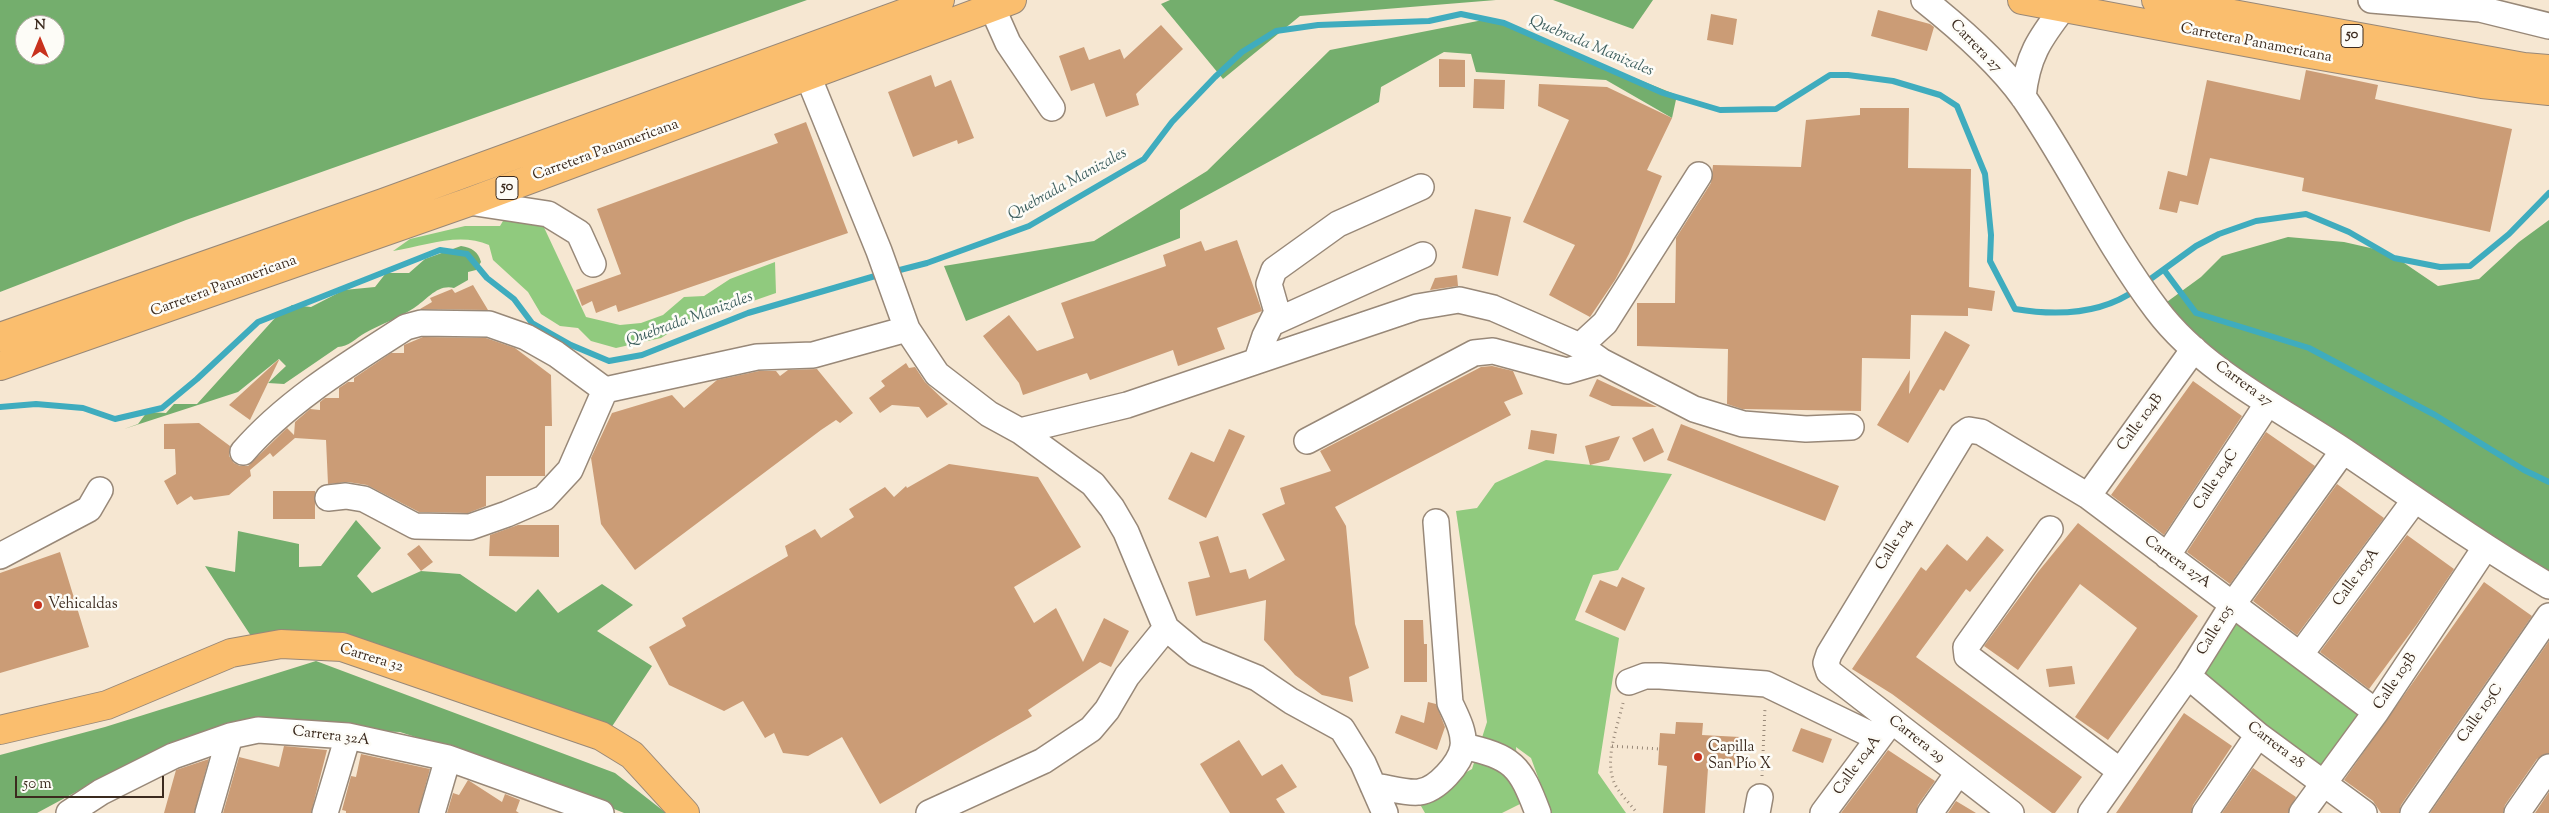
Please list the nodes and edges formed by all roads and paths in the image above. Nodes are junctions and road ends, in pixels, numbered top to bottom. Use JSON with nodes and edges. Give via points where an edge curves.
{"nodes":[{"id":1,"x":940,"y":0,"type":"edge"},
{"id":2,"x":1924,"y":0,"type":"edge"},
{"id":3,"x":2022,"y":0,"type":"edge"},
{"id":4,"x":2156,"y":0,"type":"edge"},
{"id":5,"x":2371,"y":0,"type":"edge"},
{"id":6,"x":1002,"y":4,"type":"edge"},
{"id":7,"x":2064,"y":7,"type":"junction"},
{"id":8,"x":2549,"y":26,"type":"edge"},
{"id":9,"x":2549,"y":69,"type":"edge"},
{"id":10,"x":808,"y":76,"type":"junction"},
{"id":11,"x":2549,"y":91,"type":"edge"},
{"id":12,"x":2023,"y":97,"type":"junction"},
{"id":13,"x":1052,"y":108,"type":"dead end"},
{"id":14,"x":1698,"y":175,"type":"dead end"},
{"id":15,"x":1421,"y":187,"type":"dead end"},
{"id":16,"x":469,"y":202,"type":"junction"},
{"id":17,"x":1423,"y":255,"type":"dead end"},
{"id":18,"x":592,"y":264,"type":"dead end"},
{"id":19,"x":1272,"y":323,"type":"junction"},
{"id":20,"x":907,"y":329,"type":"junction"},
{"id":21,"x":0,"y":337,"type":"edge"},
{"id":22,"x":1580,"y":346,"type":"junction"},
{"id":23,"x":2194,"y":350,"type":"junction"},
{"id":24,"x":1257,"y":360,"type":"junction"},
{"id":25,"x":1601,"y":361,"type":"junction"},
{"id":26,"x":0,"y":366,"type":"edge"},
{"id":27,"x":605,"y":390,"type":"junction"},
{"id":28,"x":2268,"y":403,"type":"junction"},
{"id":29,"x":1851,"y":427,"type":"dead end"},
{"id":30,"x":1969,"y":430,"type":"joint"},
{"id":31,"x":1020,"y":431,"type":"junction"},
{"id":32,"x":1307,"y":441,"type":"dead end"},
{"id":33,"x":2343,"y":451,"type":"junction"},
{"id":34,"x":244,"y":452,"type":"dead end"},
{"id":35,"x":100,"y":490,"type":"dead end"},
{"id":36,"x":2088,"y":496,"type":"junction"},
{"id":37,"x":328,"y":498,"type":"dead end"},
{"id":38,"x":2414,"y":501,"type":"junction"},
{"id":39,"x":1436,"y":522,"type":"dead end"},
{"id":40,"x":2050,"y":529,"type":"dead end"},
{"id":41,"x":2486,"y":548,"type":"junction"},
{"id":42,"x":0,"y":556,"type":"edge"},
{"id":43,"x":2167,"y":556,"type":"junction"},
{"id":44,"x":2549,"y":586,"type":"edge"},
{"id":45,"x":2233,"y":604,"type":"junction"},
{"id":46,"x":2549,"y":616,"type":"edge"},
{"id":47,"x":1166,"y":628,"type":"junction"},
{"id":48,"x":2300,"y":655,"type":"junction"},
{"id":49,"x":1826,"y":663,"type":"joint"},
{"id":50,"x":2188,"y":676,"type":"junction"},
{"id":51,"x":1629,"y":682,"type":"joint"},
{"id":52,"x":1766,"y":684,"type":"junction"},
{"id":53,"x":2376,"y":712,"type":"junction"},
{"id":54,"x":0,"y":730,"type":"edge"},
{"id":55,"x":1885,"y":730,"type":"junction"},
{"id":56,"x":2258,"y":735,"type":"junction"},
{"id":57,"x":230,"y":736,"type":"junction"},
{"id":58,"x":348,"y":736,"type":"junction"},
{"id":59,"x":1463,"y":746,"type":"junction"},
{"id":60,"x":1612,"y":746,"type":"junction"},
{"id":61,"x":1658,"y":749,"type":"dead end"},
{"id":62,"x":448,"y":758,"type":"junction"},
{"id":63,"x":2549,"y":767,"type":"edge"},
{"id":64,"x":2120,"y":771,"type":"junction"},
{"id":65,"x":1958,"y":773,"type":"junction"},
{"id":66,"x":2324,"y":782,"type":"junction"},
{"id":67,"x":1373,"y":786,"type":"junction"},
{"id":68,"x":1759,"y":805,"type":"edge"},
{"id":69,"x":69,"y":813,"type":"edge"},
{"id":70,"x":208,"y":813,"type":"edge"},
{"id":71,"x":325,"y":813,"type":"edge"},
{"id":72,"x":432,"y":813,"type":"edge"},
{"id":73,"x":601,"y":813,"type":"edge"},
{"id":74,"x":685,"y":813,"type":"edge"},
{"id":75,"x":929,"y":813,"type":"edge"},
{"id":76,"x":1385,"y":813,"type":"edge"},
{"id":77,"x":1538,"y":813,"type":"edge"},
{"id":78,"x":1638,"y":813,"type":"edge"},
{"id":79,"x":1823,"y":813,"type":"edge"},
{"id":80,"x":1930,"y":813,"type":"edge"},
{"id":81,"x":2011,"y":813,"type":"edge"},
{"id":82,"x":2091,"y":813,"type":"edge"},
{"id":83,"x":2205,"y":813,"type":"edge"},
{"id":84,"x":2302,"y":813,"type":"edge"},
{"id":85,"x":2364,"y":813,"type":"edge"},
{"id":86,"x":2413,"y":813,"type":"edge"},
{"id":87,"x":2516,"y":813,"type":"edge"}],
"edges":[{"from":1,"to":21,"type":"main road","name":"Carretera Panamericana","number":"50","via":[[557,141]]},
{"from":2,"to":12,"type":"street","name":"Carrera 27","via":[[1973,42]]},
{"from":3,"to":7,"type":"main road","name":"Carretera Panamericana","number":"50"},
{"from":4,"to":9,"type":"main road","name":"Carretera Panamericana","number":"50"},
{"from":5,"to":8,"type":"street","via":[[2480,9]]},
{"from":6,"to":10,"type":"main road","name":"Carretera Panamericana","number":"50"},
{"from":6,"to":13,"type":"street","via":[[1008,43]]},
{"from":7,"to":11,"type":"main road","name":"Carretera Panamericana","number":"50","via":[[2302,53],[2482,84]]},
{"from":7,"to":12,"type":"street","name":"Carrera 27","via":[[2031,54]]},
{"from":10,"to":16,"type":"main road","name":"Carretera Panamericana","number":"50"},
{"from":10,"to":20,"type":"street"},
{"from":12,"to":23,"type":"street","name":"Carrera 27","via":[[2157,311]]},
{"from":14,"to":22,"type":"street","via":[[1605,323]]},
{"from":15,"to":19,"type":"street","via":[[1338,224],[1274,270],[1269,284],[1277,312]]},
{"from":16,"to":18,"type":"street","via":[[548,214],[579,233]]},
{"from":16,"to":26,"type":"main road","name":"Carretera Panamericana","number":"50"},
{"from":17,"to":19,"type":"street"},
{"from":19,"to":24,"type":"street"},
{"from":20,"to":27,"type":"street","via":[[813,355],[757,357]]},
{"from":20,"to":31,"type":"street","via":[[937,374],[990,414]]},
{"from":22,"to":24,"type":"street","via":[[1493,308],[1459,300],[1417,307]]},
{"from":22,"to":25,"type":"street"},
{"from":23,"to":28,"type":"street","name":"Carrera 27"},
{"from":23,"to":36,"type":"street","name":"Calle 104B"},
{"from":24,"to":31,"type":"street","via":[[1127,405]]},
{"from":25,"to":29,"type":"street","via":[[1694,409],[1743,424],[1806,429]]},
{"from":25,"to":32,"type":"street","via":[[1567,370],[1493,351],[1474,353]]},
{"from":27,"to":34,"type":"street","via":[[556,354],[526,337],[490,324],[421,324],[406,327],[326,381],[279,417]]},
{"from":27,"to":37,"type":"street","via":[[570,470],[544,498],[507,514],[470,527],[415,526],[364,499]]},
{"from":28,"to":33,"type":"street","name":"Carrera 27"},
{"from":28,"to":43,"type":"street","name":"Calle 104C"},
{"from":30,"to":36,"type":"street","name":"Carrera 27A","via":[[1980,432]]},
{"from":30,"to":49,"type":"street","name":"Calle 104","via":[[1962,435]]},
{"from":31,"to":47,"type":"street","via":[[1092,484],[1112,508],[1126,532]]},
{"from":33,"to":38,"type":"street","name":"Carrera 27"},
{"from":33,"to":45,"type":"street","name":"Calle 105"},
{"from":35,"to":42,"type":"street","via":[[89,509]]},
{"from":36,"to":43,"type":"street","name":"Carrera 27A"},
{"from":38,"to":41,"type":"street","name":"Carrera 27"},
{"from":38,"to":48,"type":"street","name":"Calle 105A"},
{"from":39,"to":59,"type":"street","via":[[1450,703],[1460,725]]},
{"from":40,"to":64,"type":"street","via":[[1966,646],[1967,656]]},
{"from":41,"to":44,"type":"street","name":"Carrera 27"},
{"from":41,"to":53,"type":"street","name":"Calle 105B"},
{"from":43,"to":45,"type":"street","name":"Carrera 27A"},
{"from":45,"to":48,"type":"street","name":"Carrera 27A"},
{"from":45,"to":50,"type":"street","name":"Calle 105"},
{"from":46,"to":86,"type":"street","name":"Calle 105C"},
{"from":47,"to":67,"type":"street","via":[[1196,653],[1257,678],[1342,728]]},
{"from":47,"to":75,"type":"street","via":[[1126,676],[1107,710],[1091,729],[1043,762]]},
{"from":48,"to":53,"type":"street","name":"Carrera 27A"},
{"from":49,"to":55,"type":"street","name":"Carrera 29","via":[[1829,672]]},
{"from":50,"to":56,"type":"street","name":"Carrera 28"},
{"from":50,"to":64,"type":"street","name":"Calle 105"},
{"from":51,"to":52,"type":"street","via":[[1645,676],[1660,676]]},
{"from":51,"to":60,"type":"path"},
{"from":52,"to":55,"type":"street"},
{"from":52,"to":68,"type":"path"},
{"from":53,"to":66,"type":"street","name":"Calle 105B"},
{"from":54,"to":74,"type":"main road","name":"Carrera 32","via":[[107,706],[230,654],[281,644],[342,647],[601,736],[632,755]]},
{"from":55,"to":65,"type":"street","name":"Carrera 29"},
{"from":55,"to":79,"type":"street","name":"Calle 104A"},
{"from":56,"to":66,"type":"street","name":"Carrera 28"},
{"from":56,"to":83,"type":"street"},
{"from":57,"to":58,"type":"street","name":"Carrera 32A","via":[[258,730]]},
{"from":57,"to":69,"type":"street","name":"Carrera 32A","via":[[173,756],[101,792]]},
{"from":57,"to":70,"type":"street"},
{"from":58,"to":62,"type":"street","name":"Carrera 32A"},
{"from":58,"to":71,"type":"street"},
{"from":59,"to":67,"type":"street","via":[[1456,764],[1442,781],[1420,792]]},
{"from":59,"to":77,"type":"street","via":[[1496,754],[1515,767],[1526,783]]},
{"from":60,"to":61,"type":"path"},
{"from":60,"to":78,"type":"path","via":[[1613,779]]},
{"from":62,"to":72,"type":"street"},
{"from":62,"to":73,"type":"street","name":"Carrera 32A"},
{"from":63,"to":87,"type":"street"},
{"from":64,"to":82,"type":"street","name":"Calle 105"},
{"from":65,"to":80,"type":"street"},
{"from":65,"to":81,"type":"street","name":"Carrera 29"},
{"from":66,"to":84,"type":"street","name":"Calle 105B"},
{"from":66,"to":85,"type":"street","name":"Carrera 28"},
{"from":67,"to":76,"type":"street"}]}
